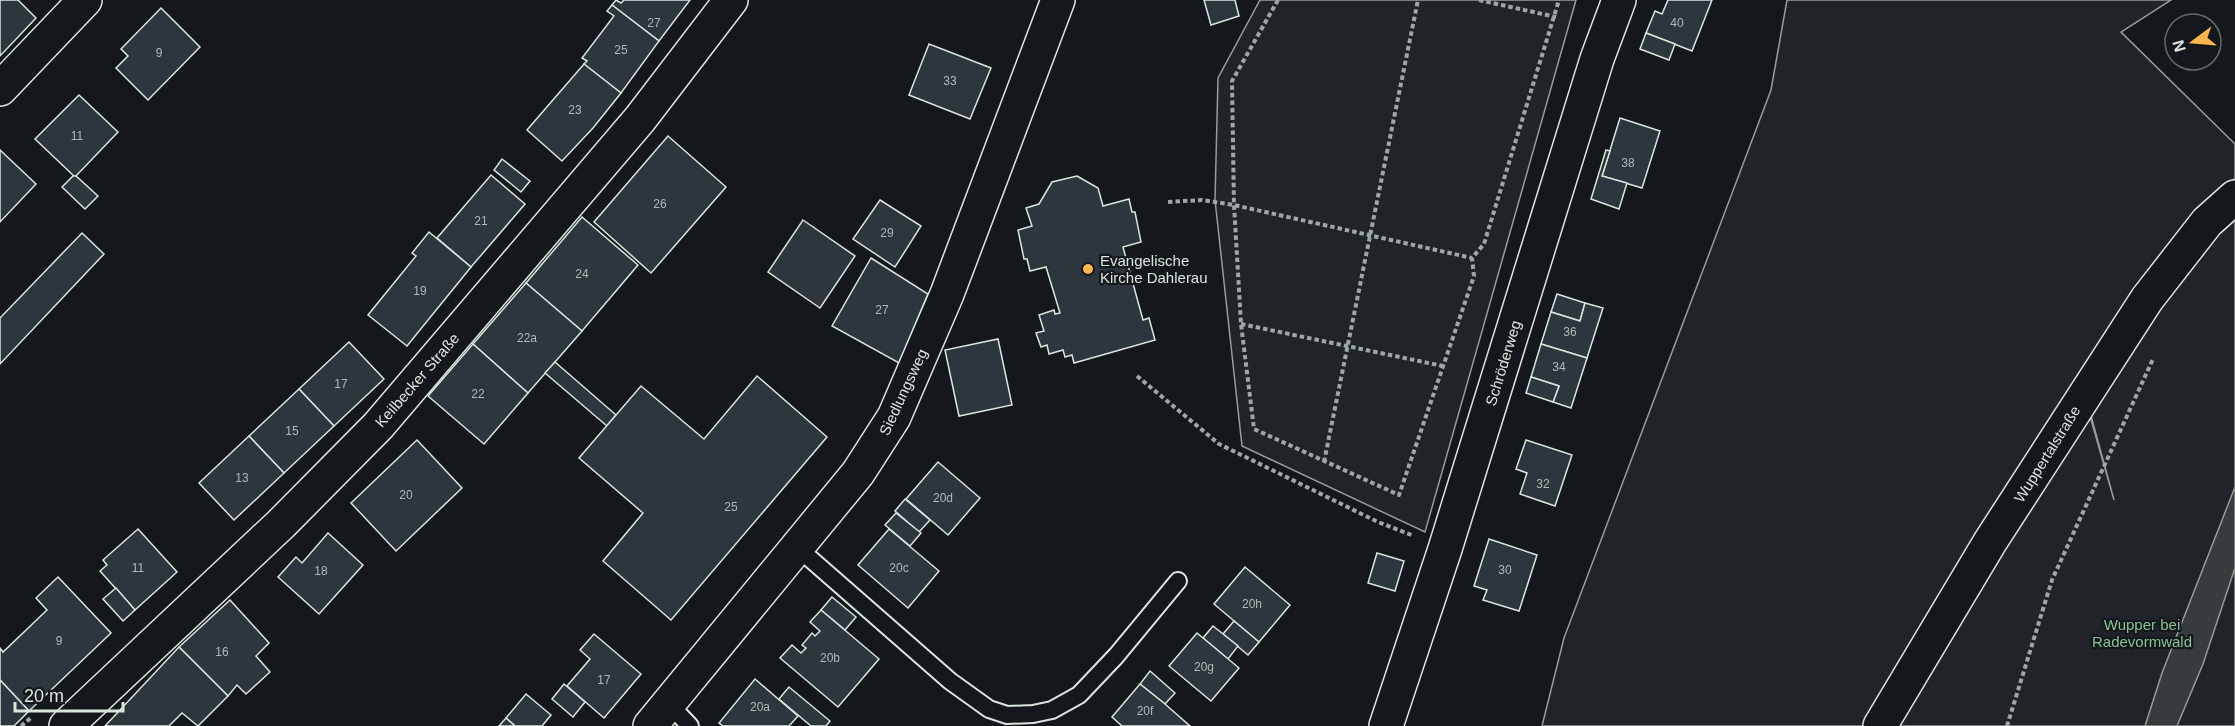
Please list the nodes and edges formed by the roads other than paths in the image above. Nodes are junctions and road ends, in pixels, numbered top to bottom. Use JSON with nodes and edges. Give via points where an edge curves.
{"nodes":[{"id":1,"x":85,"y":0,"type":"edge"},
{"id":2,"x":731,"y":0,"type":"edge"},
{"id":3,"x":1058,"y":0,"type":"edge"},
{"id":4,"x":1619,"y":0,"type":"edge"},
{"id":5,"x":0,"y":89,"type":"edge"},
{"id":6,"x":2235,"y":197,"type":"edge"},
{"id":7,"x":798,"y":548,"type":"junction"},
{"id":8,"x":1178,"y":581,"type":"dead end"},
{"id":9,"x":669,"y":718,"type":"edge"},
{"id":10,"x":66,"y":726,"type":"edge"},
{"id":11,"x":1386,"y":726,"type":"edge"},
{"id":12,"x":1880,"y":726,"type":"edge"}],
"edges":[{"from":1,"to":5,"type":"main road"},
{"from":2,"to":10,"type":"main road","name":"Keilbecker Straße","via":[[640,119],[378,426]]},
{"from":3,"to":7,"type":"main road","name":"Siedlungsweg","via":[[951,284],[894,417],[858,473]]},
{"from":4,"to":11,"type":"main road","name":"Schröderweg"},
{"from":6,"to":12,"type":"main road","name":"Wuppertalstraße","via":[[2207,222],[2147,299],[1990,542]]},
{"from":7,"to":8,"type":"lane","via":[[950,681],[989,709],[1007,715],[1052,710],[1079,694]]},
{"from":7,"to":9,"type":"main road","name":"Siedlungsweg"}]}
